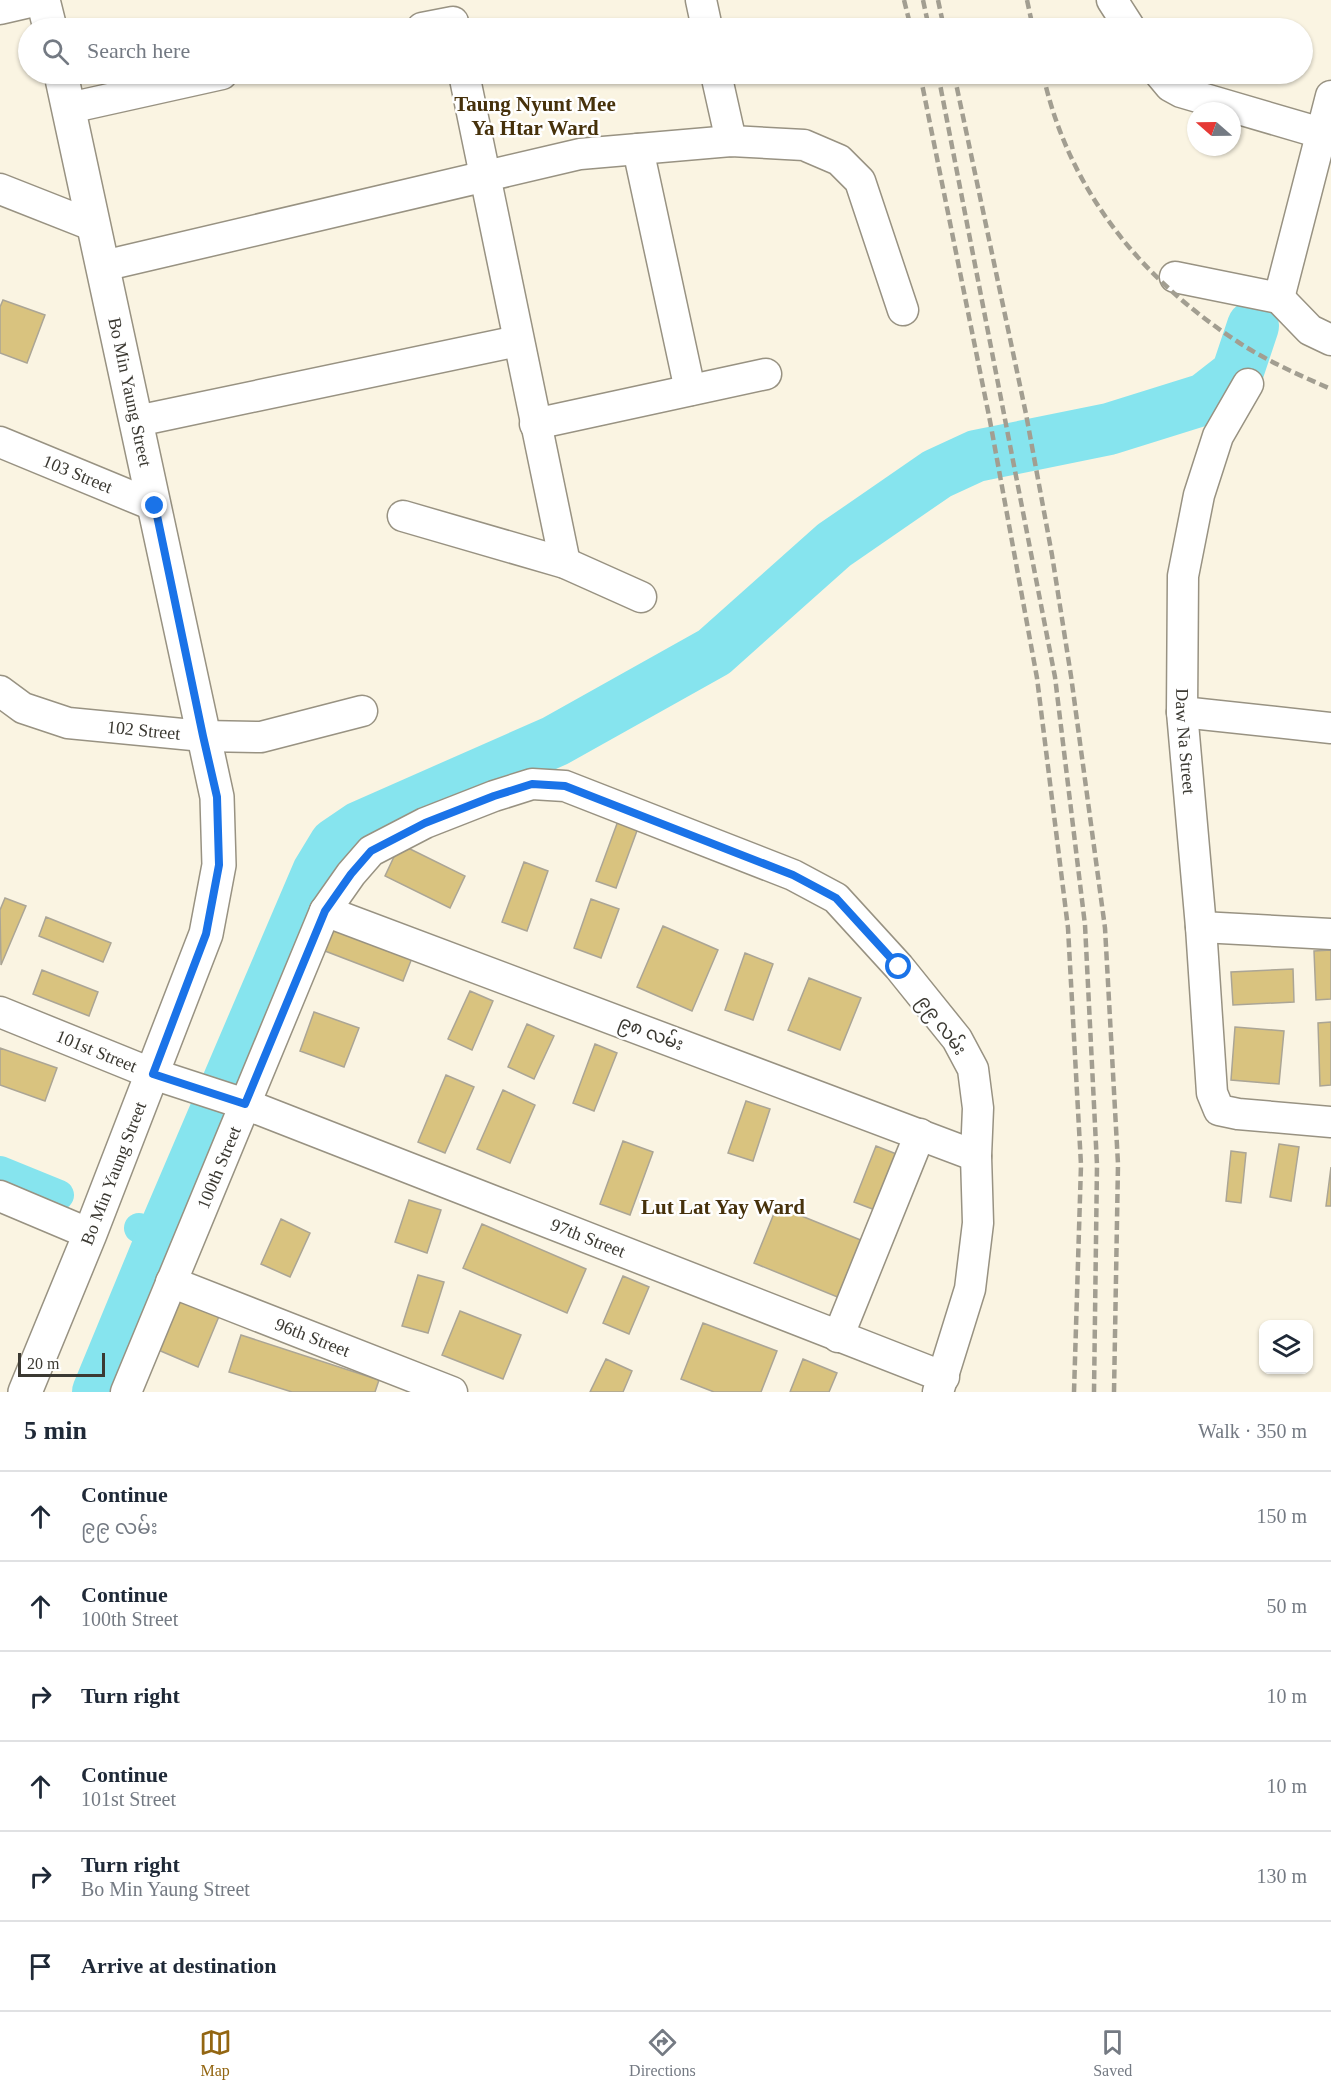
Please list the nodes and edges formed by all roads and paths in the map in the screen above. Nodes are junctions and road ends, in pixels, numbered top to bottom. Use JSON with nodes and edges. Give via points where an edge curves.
{"nodes":[{"id":1,"x":41,"y":0,"type":"edge"},
{"id":2,"x":701,"y":0,"type":"edge"},
{"id":3,"x":1112,"y":0,"type":"edge"},
{"id":4,"x":0,"y":9,"type":"edge"},
{"id":5,"x":47,"y":18,"type":"edge"},
{"id":6,"x":705,"y":18,"type":"edge"},
{"id":7,"x":1124,"y":18,"type":"edge"},
{"id":8,"x":63,"y":84,"type":"edge"},
{"id":9,"x":177,"y":84,"type":"edge"},
{"id":10,"x":466,"y":84,"type":"edge"},
{"id":11,"x":719,"y":84,"type":"edge"},
{"id":12,"x":1168,"y":84,"type":"edge"},
{"id":13,"x":1331,"y":96,"type":"edge"},
{"id":14,"x":69,"y":108,"type":"junction"},
{"id":15,"x":1322,"y":134,"type":"edge"},
{"id":16,"x":730,"y":141,"type":"junction"},
{"id":17,"x":638,"y":149,"type":"junction"},
{"id":18,"x":485,"y":178,"type":"junction"},
{"id":19,"x":0,"y":189,"type":"edge"},
{"id":20,"x":94,"y":226,"type":"junction"},
{"id":21,"x":103,"y":266,"type":"junction"},
{"id":22,"x":1175,"y":277,"type":"dead end"},
{"id":23,"x":1280,"y":298,"type":"junction"},
{"id":24,"x":903,"y":310,"type":"dead end"},
{"id":25,"x":1331,"y":340,"type":"edge"},
{"id":26,"x":518,"y":341,"type":"junction"},
{"id":27,"x":766,"y":374,"type":"dead end"},
{"id":28,"x":1248,"y":384,"type":"dead end"},
{"id":29,"x":690,"y":390,"type":"junction"},
{"id":30,"x":137,"y":421,"type":"junction"},
{"id":31,"x":535,"y":424,"type":"junction"},
{"id":32,"x":0,"y":442,"type":"edge"},
{"id":33,"x":155,"y":506,"type":"junction"},
{"id":34,"x":403,"y":516,"type":"dead end"},
{"id":35,"x":565,"y":563,"type":"junction"},
{"id":36,"x":641,"y":597,"type":"dead end"},
{"id":37,"x":0,"y":691,"type":"edge"},
{"id":38,"x":362,"y":711,"type":"dead end"},
{"id":39,"x":1182,"y":712,"type":"junction"},
{"id":40,"x":1331,"y":729,"type":"edge"},
{"id":41,"x":203,"y":736,"type":"junction"},
{"id":42,"x":325,"y":911,"type":"junction"},
{"id":43,"x":1201,"y":927,"type":"junction"},
{"id":44,"x":1331,"y":934,"type":"edge"},
{"id":45,"x":0,"y":1012,"type":"edge"},
{"id":46,"x":153,"y":1074,"type":"junction"},
{"id":47,"x":239,"y":1102,"type":"junction"},
{"id":48,"x":1331,"y":1122,"type":"edge"},
{"id":49,"x":920,"y":1134,"type":"junction"},
{"id":50,"x":976,"y":1156,"type":"junction"},
{"id":51,"x":0,"y":1196,"type":"edge"},
{"id":52,"x":90,"y":1233,"type":"junction"},
{"id":53,"x":171,"y":1282,"type":"junction"},
{"id":54,"x":838,"y":1337,"type":"junction"},
{"id":55,"x":941,"y":1385,"type":"edge"},
{"id":56,"x":25,"y":1392,"type":"edge"},
{"id":57,"x":126,"y":1392,"type":"edge"},
{"id":58,"x":452,"y":1392,"type":"edge"}],
"edges":[{"from":1,"to":4,"type":"street"},
{"from":1,"to":5,"type":"main road"},
{"from":2,"to":6,"type":"street"},
{"from":3,"to":7,"type":"street"},
{"from":8,"to":14,"type":"main road","name":"Bo Min Yaung Street"},
{"from":9,"to":14,"type":"street"},
{"from":10,"to":18,"type":"street"},
{"from":11,"to":16,"type":"street"},
{"from":12,"to":15,"type":"street","via":[[1180,92]]},
{"from":13,"to":15,"type":"street"},
{"from":14,"to":20,"type":"main road","name":"Bo Min Yaung Street"},
{"from":15,"to":23,"type":"street"},
{"from":16,"to":17,"type":"street"},
{"from":16,"to":24,"type":"street","via":[[804,145],[839,160],[860,181]]},
{"from":17,"to":18,"type":"street","via":[[580,154]]},
{"from":17,"to":29,"type":"street"},
{"from":18,"to":21,"type":"street"},
{"from":18,"to":26,"type":"street"},
{"from":19,"to":20,"type":"street"},
{"from":20,"to":21,"type":"main road","name":"Bo Min Yaung Street"},
{"from":21,"to":30,"type":"main road","name":"Bo Min Yaung Street"},
{"from":22,"to":23,"type":"street"},
{"from":23,"to":25,"type":"street","via":[[1310,330]]},
{"from":26,"to":30,"type":"street"},
{"from":26,"to":31,"type":"street"},
{"from":27,"to":29,"type":"street"},
{"from":28,"to":39,"type":"street","name":"Daw Na Street","via":[[1218,436],[1198,495],[1184,576]]},
{"from":29,"to":31,"type":"street"},
{"from":30,"to":33,"type":"main road","name":"Bo Min Yaung Street"},
{"from":31,"to":35,"type":"street"},
{"from":32,"to":33,"type":"street","name":"103 Street"},
{"from":33,"to":41,"type":"main road","name":"Bo Min Yaung Street"},
{"from":34,"to":35,"type":"street"},
{"from":35,"to":36,"type":"street"},
{"from":37,"to":41,"type":"street","name":"102 Street","via":[[23,708],[68,723]]},
{"from":38,"to":41,"type":"street","name":"102 Street","via":[[261,737]]},
{"from":39,"to":40,"type":"street"},
{"from":39,"to":43,"type":"street","name":"Daw Na Street"},
{"from":41,"to":46,"type":"main road","name":"Bo Min Yaung Street","via":[[217,797],[219,865],[206,934]]},
{"from":42,"to":47,"type":"street","name":"100th Street"},
{"from":42,"to":49,"type":"street","name":"၉၈ လမ်း"},
{"from":42,"to":50,"type":"street","name":"၉၉ လမ်း","via":[[371,851],[425,823],[504,793],[532,784],[565,786],[793,875],[836,898],[957,1039],[973,1069],[978,1108]]},
{"from":43,"to":44,"type":"street"},
{"from":43,"to":48,"type":"street","name":"Daw Na Street","via":[[1212,1093],[1219,1110]]},
{"from":45,"to":46,"type":"street","name":"101st Street"},
{"from":46,"to":47,"type":"street","name":"101st Street"},
{"from":46,"to":52,"type":"main road","name":"Bo Min Yaung Street"},
{"from":47,"to":53,"type":"street","name":"100th Street"},
{"from":47,"to":54,"type":"street","name":"97th Street"},
{"from":49,"to":50,"type":"street","name":"၉၈ လမ်း"},
{"from":49,"to":54,"type":"street"},
{"from":50,"to":55,"type":"street","name":"၉၉ လမ်း","via":[[978,1223],[970,1289]]},
{"from":51,"to":52,"type":"street"},
{"from":52,"to":56,"type":"main road","name":"Bo Min Yaung Street"},
{"from":53,"to":57,"type":"street","name":"100th Street"},
{"from":53,"to":58,"type":"street","name":"96th Street"},
{"from":54,"to":55,"type":"street","name":"97th Street"}]}
